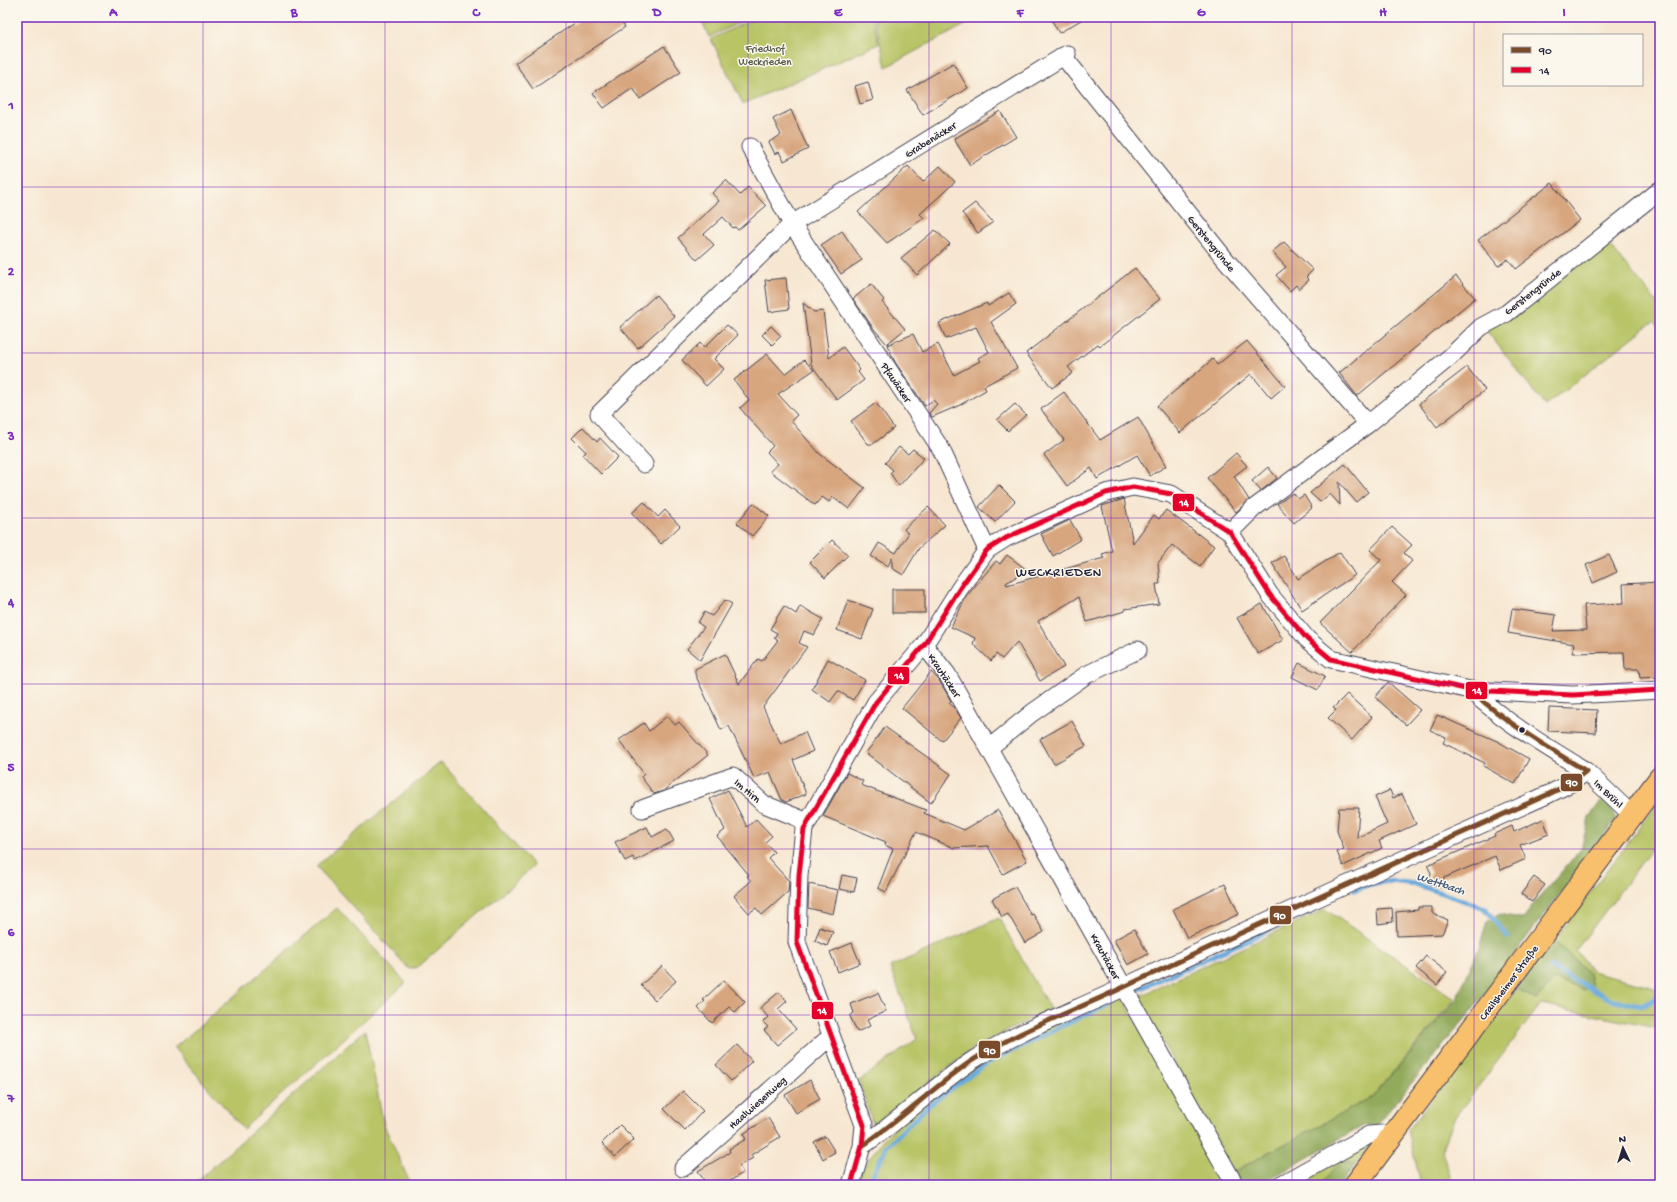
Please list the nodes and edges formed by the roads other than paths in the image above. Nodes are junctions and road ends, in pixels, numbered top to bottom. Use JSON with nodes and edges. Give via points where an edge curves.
{"nodes":[{"id":1,"x":1065,"y":55,"type":"joint"},
{"id":2,"x":750,"y":147,"type":"dead end"},
{"id":3,"x":1660,"y":190,"type":"edge"},
{"id":4,"x":792,"y":224,"type":"junction"},
{"id":5,"x":1368,"y":424,"type":"junction"},
{"id":6,"x":644,"y":464,"type":"dead end"},
{"id":7,"x":1230,"y":532,"type":"junction"},
{"id":8,"x":987,"y":550,"type":"junction"},
{"id":9,"x":924,"y":645,"type":"junction"},
{"id":10,"x":1138,"y":650,"type":"dead end"},
{"id":11,"x":1470,"y":690,"type":"junction"},
{"id":12,"x":1660,"y":690,"type":"edge"},
{"id":13,"x":989,"y":748,"type":"junction"},
{"id":14,"x":1586,"y":771,"type":"junction"},
{"id":15,"x":1660,"y":778,"type":"edge"},
{"id":16,"x":642,"y":808,"type":"dead end"},
{"id":17,"x":1632,"y":815,"type":"junction"},
{"id":18,"x":808,"y":822,"type":"junction"},
{"id":19,"x":1123,"y":988,"type":"junction"},
{"id":20,"x":831,"y":1036,"type":"junction"},
{"id":21,"x":1394,"y":1133,"type":"junction"},
{"id":22,"x":862,"y":1146,"type":"junction"},
{"id":23,"x":683,"y":1168,"type":"dead end"},
{"id":24,"x":851,"y":1185,"type":"edge"},
{"id":25,"x":1235,"y":1185,"type":"edge"},
{"id":26,"x":1280,"y":1185,"type":"edge"},
{"id":27,"x":1355,"y":1185,"type":"edge"}],
"edges":[{"from":1,"to":4,"type":"street","name":"Grabenäcker"},
{"from":1,"to":5,"type":"street","name":"Gerstengründe","via":[[1225,259]]},
{"from":2,"to":4,"type":"street","name":"Pfauäcker"},
{"from":3,"to":5,"type":"street","name":"Gerstengründe","via":[[1507,313],[1481,327],[1450,357]]},
{"from":4,"to":6,"type":"street","via":[[599,414]]},
{"from":4,"to":8,"type":"street","name":"Pfauäcker","via":[[941,449]]},
{"from":5,"to":7,"type":"street","name":"Gerstengründe","via":[[1254,508]]},
{"from":7,"to":8,"type":"street","via":[[1171,494],[1133,487],[1106,493],[1071,507],[1006,538]]},
{"from":7,"to":11,"type":"street","via":[[1270,595],[1307,639],[1331,659]]},
{"from":8,"to":9,"type":"street"},
{"from":9,"to":13,"type":"street","name":"Krautäcker","via":[[947,674]]},
{"from":9,"to":18,"type":"street","via":[[876,702]]},
{"from":10,"to":13,"type":"street","via":[[1086,675],[1032,713]]},
{"from":11,"to":12,"type":"street","via":[[1573,694]]},
{"from":11,"to":14,"type":"street","name":"Im Brühl","via":[[1487,706],[1536,741]]},
{"from":13,"to":19,"type":"street","name":"Krautäcker"},
{"from":14,"to":17,"type":"street","name":"Im Brühl"},
{"from":14,"to":19,"type":"street","name":"Im Brühl","via":[[1571,783],[1549,794]]},
{"from":15,"to":17,"type":"main road","name":"Crailsheimer Straße"},
{"from":16,"to":18,"type":"street","name":"Im Hirn","via":[[733,776],[764,804]]},
{"from":17,"to":21,"type":"main road","name":"Crailsheimer Straße"},
{"from":18,"to":20,"type":"street","via":[[804,829],[799,875],[797,942]]},
{"from":19,"to":22,"type":"street","name":"Im Brühl","via":[[1028,1031],[974,1060],[931,1090],[889,1128]]},
{"from":19,"to":25,"type":"street","name":"Krautäcker"},
{"from":20,"to":22,"type":"street","via":[[864,1125]]},
{"from":20,"to":23,"type":"street","name":"Haalwiesenweg"},
{"from":21,"to":26,"type":"street","via":[[1369,1135]]},
{"from":21,"to":27,"type":"main road","name":"Crailsheimer Straße"},
{"from":22,"to":24,"type":"street"}]}
